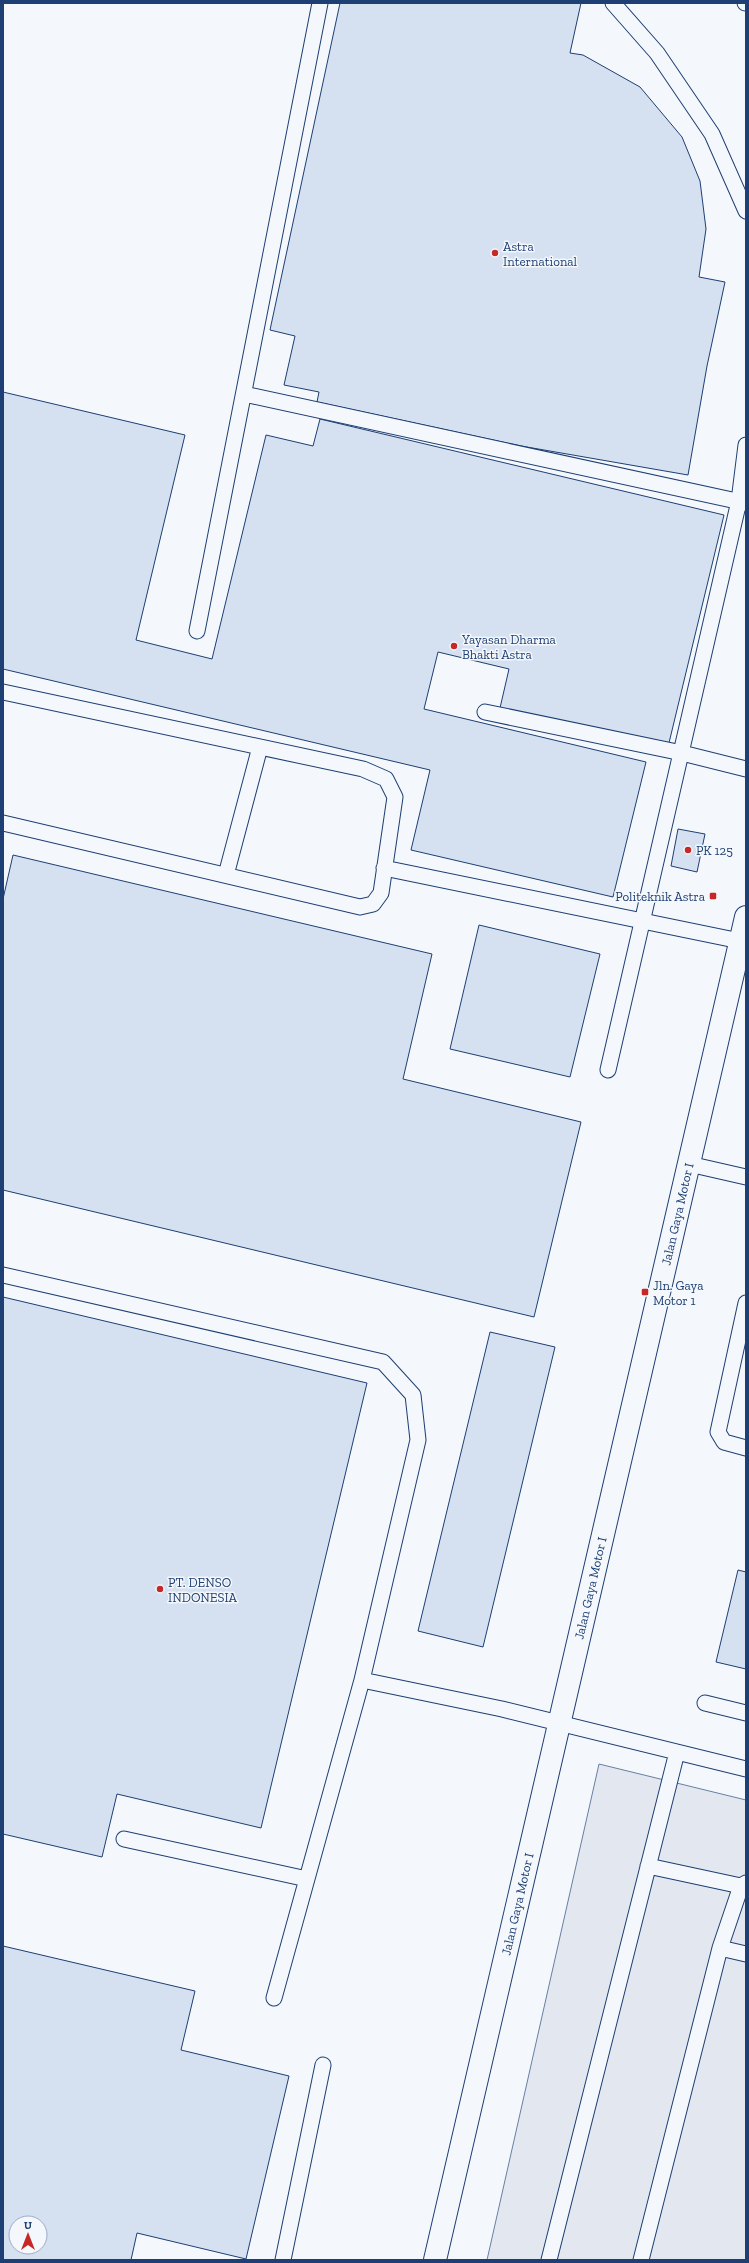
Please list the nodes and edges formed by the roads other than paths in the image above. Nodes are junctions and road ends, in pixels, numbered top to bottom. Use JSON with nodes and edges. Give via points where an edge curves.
{"nodes":[{"id":1,"x":320,"y":3,"type":"edge"},
{"id":2,"x":613,"y":3,"type":"edge"},
{"id":3,"x":746,"y":211,"type":"edge"},
{"id":4,"x":244,"y":394,"type":"junction"},
{"id":5,"x":746,"y":445,"type":"edge"},
{"id":6,"x":742,"y":502,"type":"edge"},
{"id":7,"x":197,"y":631,"type":"dead end"},
{"id":8,"x":3,"y":692,"type":"edge"},
{"id":9,"x":485,"y":712,"type":"dead end"},
{"id":10,"x":260,"y":747,"type":"junction"},
{"id":11,"x":682,"y":753,"type":"junction"},
{"id":12,"x":746,"y":769,"type":"edge"},
{"id":13,"x":3,"y":823,"type":"edge"},
{"id":14,"x":384,"y":868,"type":"junction"},
{"id":15,"x":226,"y":875,"type":"junction"},
{"id":16,"x":746,"y":917,"type":"edge"},
{"id":17,"x":642,"y":921,"type":"junction"},
{"id":18,"x":740,"y":941,"type":"junction"},
{"id":19,"x":608,"y":1070,"type":"dead end"},
{"id":20,"x":689,"y":1164,"type":"junction"},
{"id":21,"x":746,"y":1177,"type":"edge"},
{"id":22,"x":3,"y":1275,"type":"edge"},
{"id":23,"x":746,"y":1303,"type":"edge"},
{"id":24,"x":746,"y":1448,"type":"edge"},
{"id":25,"x":362,"y":1680,"type":"junction"},
{"id":26,"x":705,"y":1703,"type":"dead end"},
{"id":27,"x":746,"y":1714,"type":"edge"},
{"id":28,"x":559,"y":1722,"type":"junction"},
{"id":29,"x":677,"y":1752,"type":"junction"},
{"id":30,"x":746,"y":1769,"type":"edge"},
{"id":31,"x":124,"y":1839,"type":"dead end"},
{"id":32,"x":648,"y":1866,"type":"junction"},
{"id":33,"x":307,"y":1879,"type":"junction"},
{"id":34,"x":743,"y":1884,"type":"edge"},
{"id":35,"x":720,"y":1948,"type":"junction"},
{"id":36,"x":746,"y":1954,"type":"edge"},
{"id":37,"x":274,"y":1998,"type":"dead end"},
{"id":38,"x":323,"y":2065,"type":"dead end"},
{"id":39,"x":283,"y":2260,"type":"edge"},
{"id":40,"x":434,"y":2260,"type":"edge"},
{"id":41,"x":549,"y":2260,"type":"edge"},
{"id":42,"x":641,"y":2260,"type":"edge"}],
"edges":[{"from":1,"to":4,"type":"lane"},
{"from":2,"to":3,"type":"lane","via":[[658,53],[712,134]]},
{"from":4,"to":6,"type":"lane"},
{"from":4,"to":7,"type":"lane"},
{"from":5,"to":6,"type":"lane"},
{"from":6,"to":11,"type":"lane"},
{"from":8,"to":10,"type":"lane"},
{"from":9,"to":11,"type":"lane"},
{"from":10,"to":14,"type":"lane","via":[[364,769],[386,778],[395,797]]},
{"from":10,"to":15,"type":"lane"},
{"from":11,"to":12,"type":"lane"},
{"from":11,"to":17,"type":"lane"},
{"from":13,"to":15,"type":"lane"},
{"from":14,"to":15,"type":"lane","via":[[381,893],[373,904],[360,907]]},
{"from":14,"to":17,"type":"lane"},
{"from":16,"to":18,"type":"street","name":"Jalan Gaya Motor I"},
{"from":17,"to":18,"type":"lane"},
{"from":17,"to":19,"type":"lane"},
{"from":18,"to":20,"type":"street","name":"Jalan Gaya Motor I"},
{"from":20,"to":21,"type":"lane"},
{"from":20,"to":28,"type":"street","name":"Jalan Gaya Motor I"},
{"from":22,"to":25,"type":"lane","via":[[383,1362],[413,1395],[418,1440]]},
{"from":23,"to":24,"type":"lane","via":[[718,1432],[724,1442]]},
{"from":25,"to":28,"type":"lane"},
{"from":25,"to":33,"type":"lane"},
{"from":26,"to":27,"type":"lane"},
{"from":28,"to":29,"type":"lane"},
{"from":28,"to":40,"type":"street","name":"Jalan Gaya Motor I"},
{"from":29,"to":30,"type":"lane"},
{"from":29,"to":32,"type":"lane"},
{"from":31,"to":33,"type":"lane"},
{"from":32,"to":34,"type":"lane"},
{"from":32,"to":41,"type":"lane"},
{"from":33,"to":37,"type":"lane"},
{"from":34,"to":35,"type":"lane"},
{"from":35,"to":36,"type":"lane"},
{"from":35,"to":42,"type":"lane"},
{"from":38,"to":39,"type":"lane"}]}
